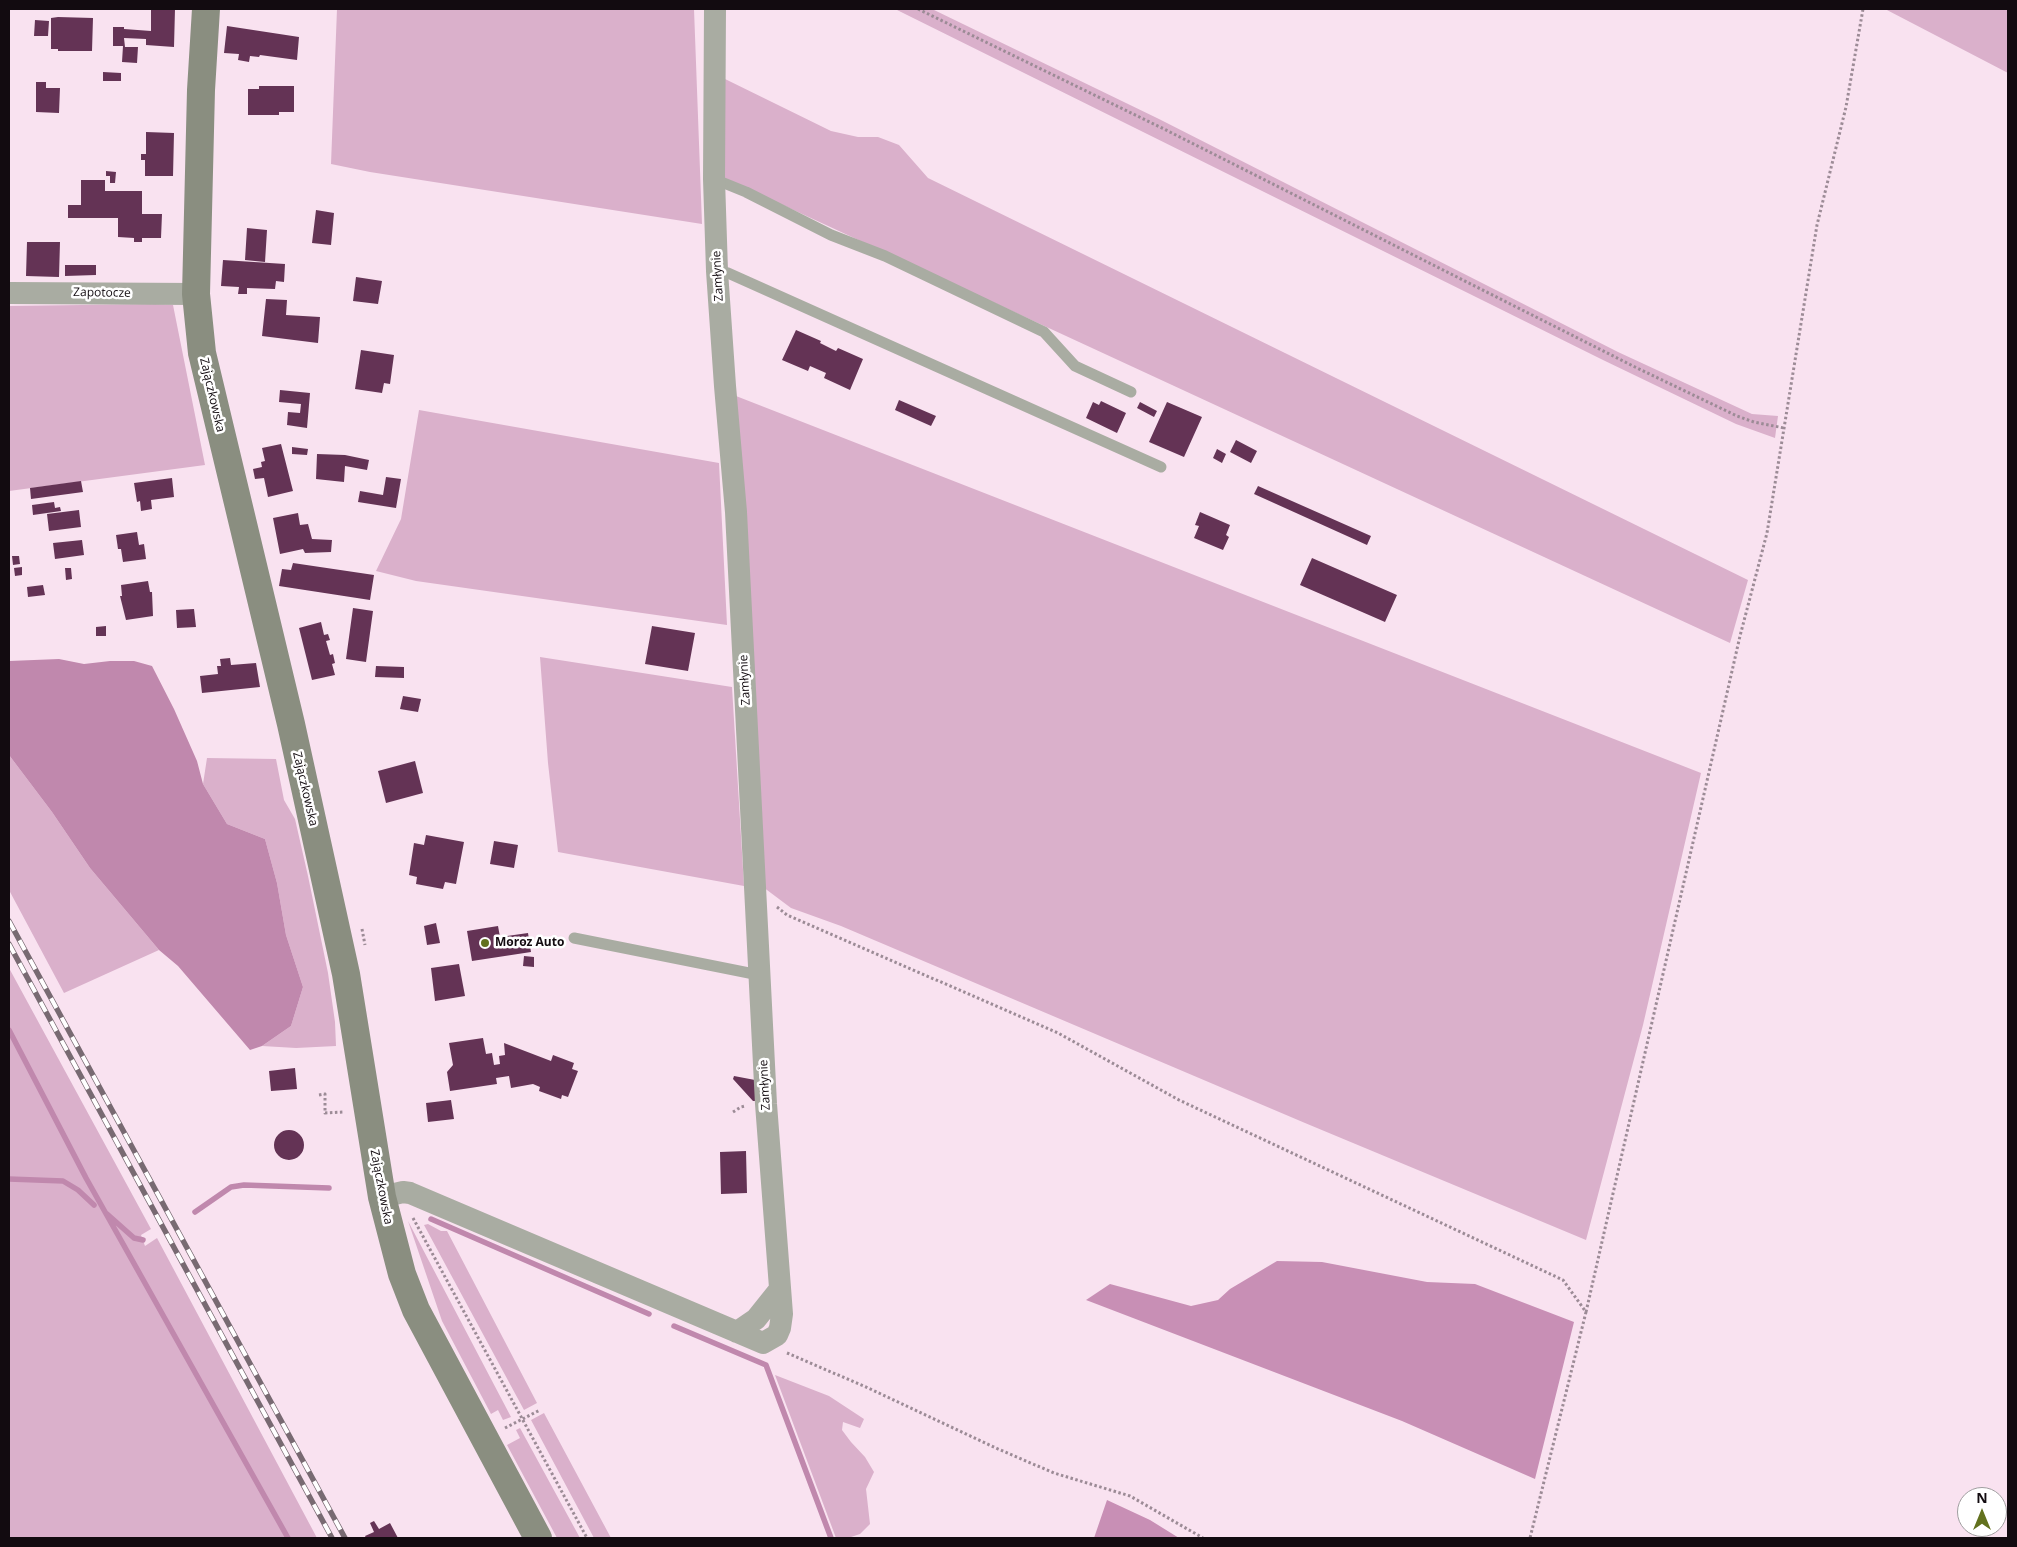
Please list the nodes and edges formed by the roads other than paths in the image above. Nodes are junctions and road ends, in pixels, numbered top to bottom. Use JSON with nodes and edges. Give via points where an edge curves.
{"nodes":[{"id":1,"x":206,"y":9,"type":"edge"},
{"id":2,"x":715,"y":9,"type":"edge"},
{"id":3,"x":714,"y":179,"type":"junction"},
{"id":4,"x":717,"y":271,"type":"junction"},
{"id":5,"x":9,"y":292,"type":"edge"},
{"id":6,"x":196,"y":294,"type":"junction"},
{"id":7,"x":1131,"y":392,"type":"dead end"},
{"id":8,"x":1162,"y":467,"type":"dead end"},
{"id":9,"x":574,"y":938,"type":"dead end"},
{"id":10,"x":759,"y":974,"type":"junction"},
{"id":11,"x":382,"y":1197,"type":"junction"},
{"id":12,"x":780,"y":1289,"type":"junction"},
{"id":13,"x":737,"y":1332,"type":"junction"},
{"id":14,"x":538,"y":1538,"type":"edge"}],
"edges":[{"from":1,"to":6,"type":"main road","name":"Zajączkowska"},
{"from":2,"to":3,"type":"street","name":"Zamłynie"},
{"from":3,"to":4,"type":"street","name":"Zamłynie"},
{"from":3,"to":7,"type":"lane","via":[[1044,332],[1074,366]]},
{"from":4,"to":8,"type":"lane","via":[[728,273]]},
{"from":4,"to":10,"type":"street","name":"Zamłynie","via":[[736,512]]},
{"from":5,"to":6,"type":"street","name":"Zapotocze"},
{"from":6,"to":11,"type":"main road","name":"Zajączkowska","via":[[207,378],[291,724],[346,974]]},
{"from":9,"to":10,"type":"lane"},
{"from":10,"to":12,"type":"street","name":"Zamłynie"},
{"from":11,"to":13,"type":"street","via":[[410,1193]]},
{"from":11,"to":14,"type":"main road","name":"Zajączkowska","via":[[399,1265],[416,1310]]},
{"from":12,"to":13,"type":"street","via":[[756,1319]]},
{"from":12,"to":13,"type":"street","name":"Zamłynie","via":[[782,1314],[777,1335],[763,1343]]}]}
